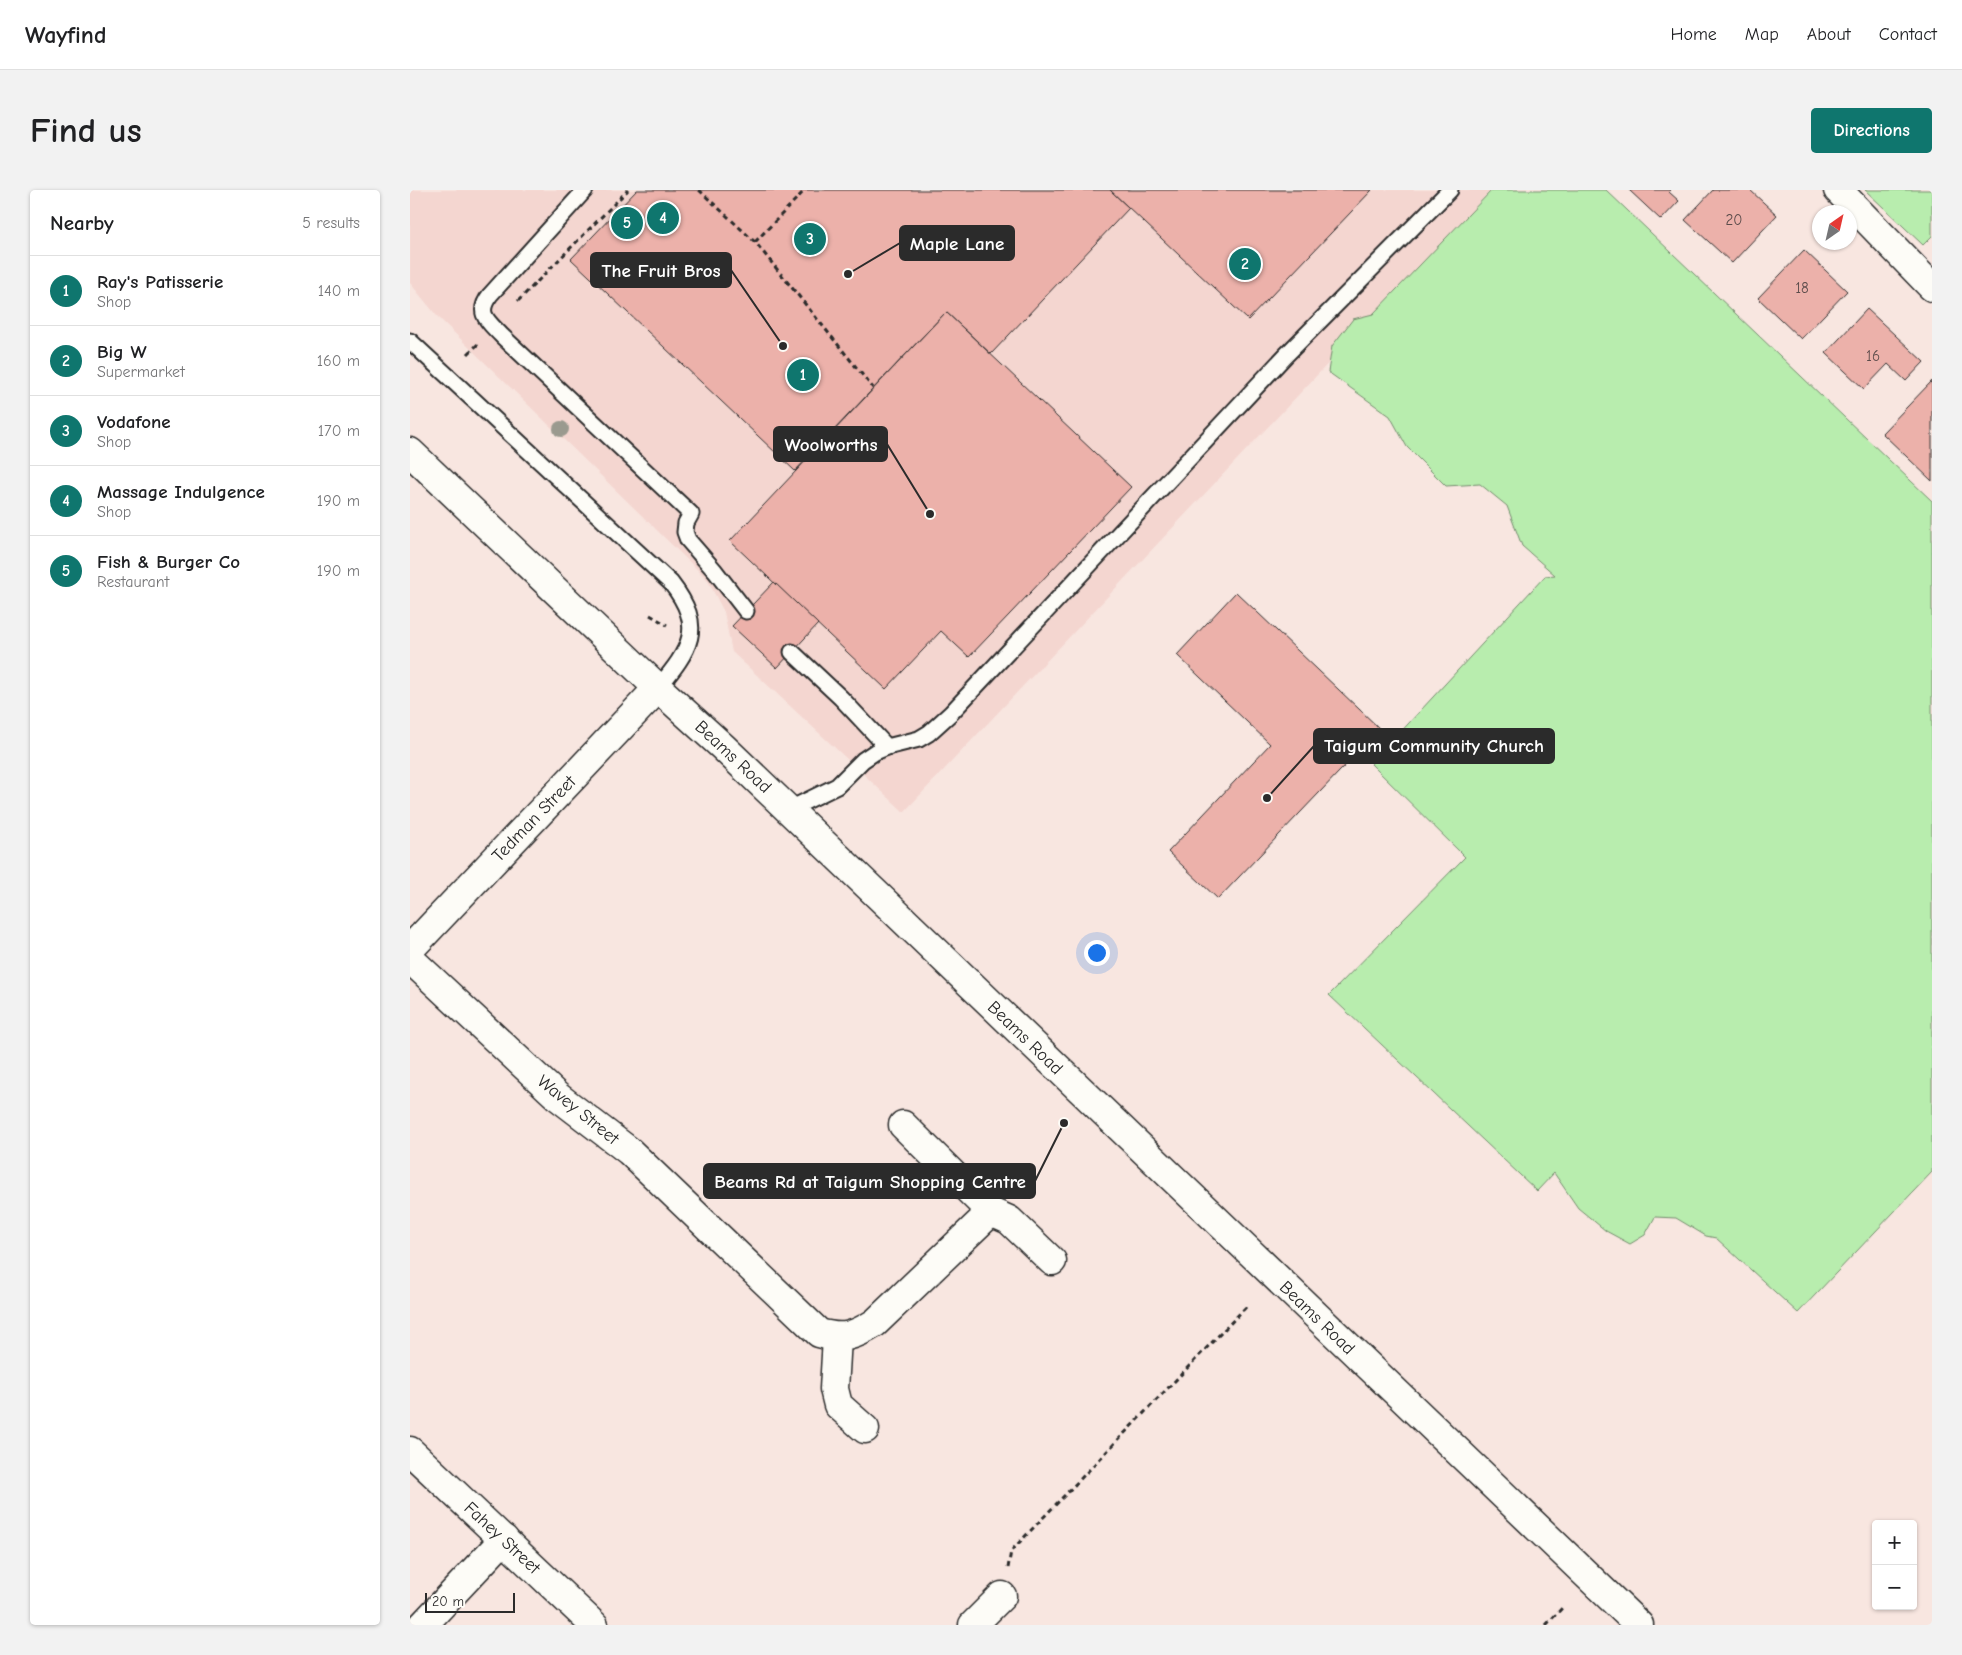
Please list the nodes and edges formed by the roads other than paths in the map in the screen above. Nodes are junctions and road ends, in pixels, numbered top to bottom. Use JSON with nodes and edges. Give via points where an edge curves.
{"nodes":[{"id":1,"x":585,"y":190,"type":"edge"},
{"id":2,"x":1450,"y":190,"type":"edge"},
{"id":3,"x":1838,"y":190,"type":"edge"},
{"id":4,"x":1932,"y":287,"type":"edge"},
{"id":5,"x":410,"y":341,"type":"edge"},
{"id":6,"x":410,"y":452,"type":"edge"},
{"id":7,"x":746,"y":611,"type":"dead end"},
{"id":8,"x":792,"y":652,"type":"dead end"},
{"id":9,"x":658,"y":688,"type":"junction"},
{"id":10,"x":887,"y":747,"type":"junction"},
{"id":11,"x":788,"y":810,"type":"junction"},
{"id":12,"x":410,"y":949,"type":"edge"},
{"id":13,"x":410,"y":959,"type":"edge"},
{"id":14,"x":903,"y":1124,"type":"dead end"},
{"id":15,"x":992,"y":1212,"type":"junction"},
{"id":16,"x":1052,"y":1261,"type":"dead end"},
{"id":17,"x":837,"y":1338,"type":"junction"},
{"id":18,"x":865,"y":1429,"type":"dead end"},
{"id":19,"x":410,"y":1451,"type":"edge"},
{"id":20,"x":504,"y":1539,"type":"junction"},
{"id":21,"x":1002,"y":1596,"type":"road end"},
{"id":22,"x":423,"y":1625,"type":"edge"},
{"id":23,"x":594,"y":1625,"type":"edge"},
{"id":24,"x":973,"y":1625,"type":"edge"},
{"id":25,"x":1639,"y":1625,"type":"edge"}],
"edges":[{"from":1,"to":7,"type":"lane","via":[[484,302],[484,316],[691,514],[686,522],[688,540]]},
{"from":2,"to":10,"type":"lane","via":[[1262,381],[951,713],[918,739]]},
{"from":3,"to":4,"type":"street"},
{"from":5,"to":9,"type":"lane","via":[[671,583],[682,597],[691,619],[690,638],[680,662]]},
{"from":6,"to":9,"type":"street","name":"Beams Road"},
{"from":8,"to":10,"type":"lane"},
{"from":9,"to":11,"type":"street","name":"Beams Road"},
{"from":9,"to":12,"type":"street","name":"Tedman Street"},
{"from":10,"to":11,"type":"lane","via":[[863,760],[837,786]]},
{"from":11,"to":25,"type":"street","name":"Beams Road"},
{"from":13,"to":17,"type":"street","name":"Wavey Street","via":[[557,1096],[629,1151],[819,1333]]},
{"from":14,"to":15,"type":"street"},
{"from":15,"to":16,"type":"street","via":[[1009,1220]]},
{"from":15,"to":17,"type":"street","via":[[875,1323],[857,1334]]},
{"from":17,"to":18,"type":"street","via":[[834,1389],[838,1405]]},
{"from":19,"to":20,"type":"street","name":"Fahey Street"},
{"from":20,"to":22,"type":"street"},
{"from":20,"to":23,"type":"street","name":"Fahey Street"},
{"from":21,"to":24,"type":"street"}]}
